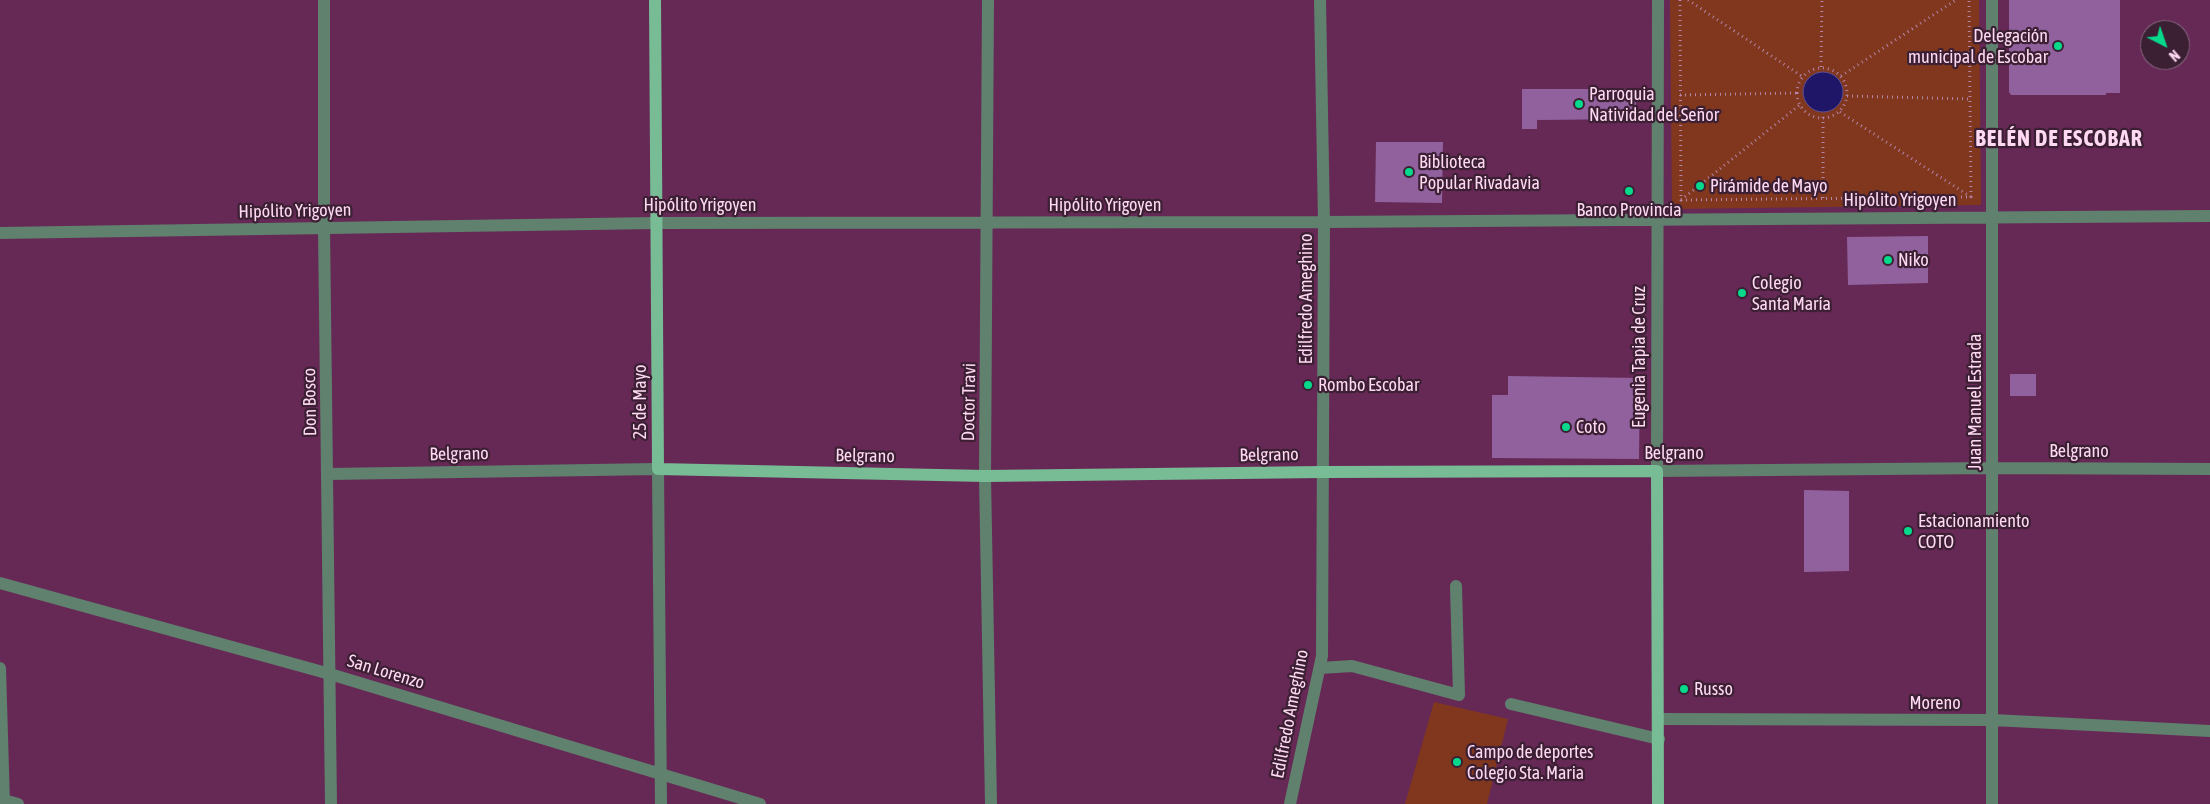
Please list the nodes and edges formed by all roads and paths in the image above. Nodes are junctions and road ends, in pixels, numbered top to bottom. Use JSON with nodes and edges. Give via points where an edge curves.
{"nodes":[{"id":1,"x":324,"y":0,"type":"edge"},
{"id":2,"x":654,"y":0,"type":"edge"},
{"id":3,"x":988,"y":0,"type":"edge"},
{"id":4,"x":1320,"y":0,"type":"edge"},
{"id":5,"x":1658,"y":0,"type":"edge"},
{"id":6,"x":1680,"y":0,"type":"edge"},
{"id":7,"x":1688,"y":0,"type":"edge"},
{"id":8,"x":1822,"y":0,"type":"edge"},
{"id":9,"x":1956,"y":0,"type":"edge"},
{"id":10,"x":1969,"y":0,"type":"edge"},
{"id":11,"x":1992,"y":0,"type":"edge"},
{"id":12,"x":1821,"y":67,"type":"junction"},
{"id":13,"x":1841,"y":76,"type":"junction"},
{"id":14,"x":1803,"y":77,"type":"junction"},
{"id":15,"x":1797,"y":93,"type":"junction"},
{"id":16,"x":1680,"y":95,"type":"junction"},
{"id":17,"x":1847,"y":96,"type":"junction"},
{"id":18,"x":1971,"y":99,"type":"junction"},
{"id":19,"x":1801,"y":104,"type":"junction"},
{"id":20,"x":1840,"y":112,"type":"junction"},
{"id":21,"x":1823,"y":117,"type":"junction"},
{"id":22,"x":1971,"y":197,"type":"junction"},
{"id":23,"x":1824,"y":198,"type":"junction"},
{"id":24,"x":1681,"y":200,"type":"junction"},
{"id":25,"x":2210,"y":216,"type":"edge"},
{"id":26,"x":1992,"y":217,"type":"junction"},
{"id":27,"x":1657,"y":219,"type":"junction"},
{"id":28,"x":656,"y":222,"type":"junction"},
{"id":29,"x":1324,"y":222,"type":"junction"},
{"id":30,"x":988,"y":223,"type":"junction"},
{"id":31,"x":324,"y":228,"type":"junction"},
{"id":32,"x":0,"y":233,"type":"edge"},
{"id":33,"x":1993,"y":468,"type":"junction"},
{"id":34,"x":658,"y":469,"type":"junction"},
{"id":35,"x":2210,"y":469,"type":"edge"},
{"id":36,"x":1657,"y":470,"type":"junction"},
{"id":37,"x":1322,"y":472,"type":"junction"},
{"id":38,"x":328,"y":474,"type":"junction"},
{"id":39,"x":985,"y":476,"type":"junction"},
{"id":40,"x":0,"y":583,"type":"edge"},
{"id":41,"x":1456,"y":586,"type":"dead end"},
{"id":42,"x":0,"y":668,"type":"edge"},
{"id":43,"x":1320,"y":668,"type":"junction"},
{"id":44,"x":330,"y":674,"type":"junction"},
{"id":45,"x":1511,"y":704,"type":"dead end"},
{"id":46,"x":1659,"y":719,"type":"junction"},
{"id":47,"x":1993,"y":720,"type":"junction"},
{"id":48,"x":2210,"y":731,"type":"edge"},
{"id":49,"x":1659,"y":739,"type":"junction"},
{"id":50,"x":661,"y":773,"type":"junction"},
{"id":51,"x":3,"y":801,"type":"edge"},
{"id":52,"x":18,"y":804,"type":"edge"},
{"id":53,"x":331,"y":804,"type":"edge"},
{"id":54,"x":661,"y":804,"type":"edge"},
{"id":55,"x":760,"y":804,"type":"edge"},
{"id":56,"x":991,"y":804,"type":"edge"},
{"id":57,"x":1290,"y":804,"type":"edge"},
{"id":58,"x":1658,"y":804,"type":"edge"},
{"id":59,"x":1992,"y":804,"type":"edge"}],
"edges":[{"from":1,"to":31,"type":"street","name":"Don Bosco"},
{"from":2,"to":28,"type":"main road","name":"25 de Mayo"},
{"from":3,"to":30,"type":"street","name":"Doctor Travi"},
{"from":4,"to":29,"type":"street","name":"Edilfredo Ameghino"},
{"from":5,"to":27,"type":"street","name":"Eugenia Tapia de Cruz"},
{"from":6,"to":16,"type":"path"},
{"from":7,"to":14,"type":"path"},
{"from":8,"to":12,"type":"path"},
{"from":9,"to":13,"type":"path"},
{"from":10,"to":18,"type":"path"},
{"from":11,"to":26,"type":"street","name":"Juan Manuel Estrada"},
{"from":12,"to":13,"type":"path"},
{"from":12,"to":14,"type":"path"},
{"from":13,"to":17,"type":"path"},
{"from":14,"to":15,"type":"path"},
{"from":15,"to":16,"type":"path"},
{"from":15,"to":19,"type":"path"},
{"from":16,"to":24,"type":"path"},
{"from":17,"to":18,"type":"path"},
{"from":17,"to":20,"type":"path"},
{"from":18,"to":22,"type":"path"},
{"from":19,"to":21,"type":"path","via":[[1813,116]]},
{"from":19,"to":24,"type":"path"},
{"from":20,"to":21,"type":"path"},
{"from":20,"to":22,"type":"path"},
{"from":21,"to":23,"type":"path"},
{"from":22,"to":23,"type":"path"},
{"from":23,"to":24,"type":"path"},
{"from":25,"to":26,"type":"street","name":"Hipólito Yrigoyen"},
{"from":26,"to":27,"type":"street","name":"Hipólito Yrigoyen"},
{"from":26,"to":33,"type":"street","name":"Juan Manuel Estrada"},
{"from":27,"to":29,"type":"street","name":"Hipólito Yrigoyen"},
{"from":27,"to":36,"type":"street","name":"Eugenia Tapia de Cruz"},
{"from":28,"to":30,"type":"street","name":"Hipólito Yrigoyen"},
{"from":28,"to":31,"type":"street","name":"Hipólito Yrigoyen"},
{"from":28,"to":34,"type":"main road","name":"25 de Mayo"},
{"from":29,"to":30,"type":"street","name":"Hipólito Yrigoyen"},
{"from":29,"to":37,"type":"street","name":"Edilfredo Ameghino"},
{"from":30,"to":39,"type":"street","name":"Doctor Travi"},
{"from":31,"to":32,"type":"street","name":"Hipólito Yrigoyen"},
{"from":31,"to":38,"type":"street","name":"Don Bosco"},
{"from":33,"to":35,"type":"street","name":"Belgrano"},
{"from":33,"to":36,"type":"street","name":"Belgrano"},
{"from":33,"to":47,"type":"street","name":"Juan Manuel Estrada"},
{"from":34,"to":38,"type":"street","name":"Belgrano"},
{"from":34,"to":39,"type":"main road","name":"Belgrano"},
{"from":34,"to":50,"type":"street","name":"25 de Mayo"},
{"from":36,"to":37,"type":"main road","name":"Belgrano"},
{"from":36,"to":46,"type":"main road","name":"Eugenia Tapia de Cruz"},
{"from":37,"to":39,"type":"main road","name":"Belgrano"},
{"from":37,"to":43,"type":"street","name":"Edilfredo Ameghino"},
{"from":38,"to":44,"type":"street","name":"Don Bosco"},
{"from":39,"to":56,"type":"street","name":"Doctor Travi"},
{"from":40,"to":44,"type":"street","name":"San Lorenzo"},
{"from":41,"to":43,"type":"street","via":[[1459,694],[1352,666]]},
{"from":42,"to":51,"type":"street"},
{"from":43,"to":57,"type":"street","name":"Edilfredo Ameghino"},
{"from":44,"to":50,"type":"street","name":"San Lorenzo"},
{"from":44,"to":53,"type":"street","name":"Don Bosco"},
{"from":45,"to":49,"type":"street"},
{"from":46,"to":47,"type":"street","name":"Moreno"},
{"from":46,"to":49,"type":"main road","name":"Eugenia Tapia de Cruz"},
{"from":47,"to":48,"type":"street","name":"Moreno"},
{"from":47,"to":59,"type":"street","name":"Juan Manuel Estrada"},
{"from":49,"to":58,"type":"main road","name":"Eugenia Tapia de Cruz"},
{"from":50,"to":54,"type":"street","name":"25 de Mayo"},
{"from":50,"to":55,"type":"street","name":"San Lorenzo"},
{"from":51,"to":52,"type":"street"}]}
